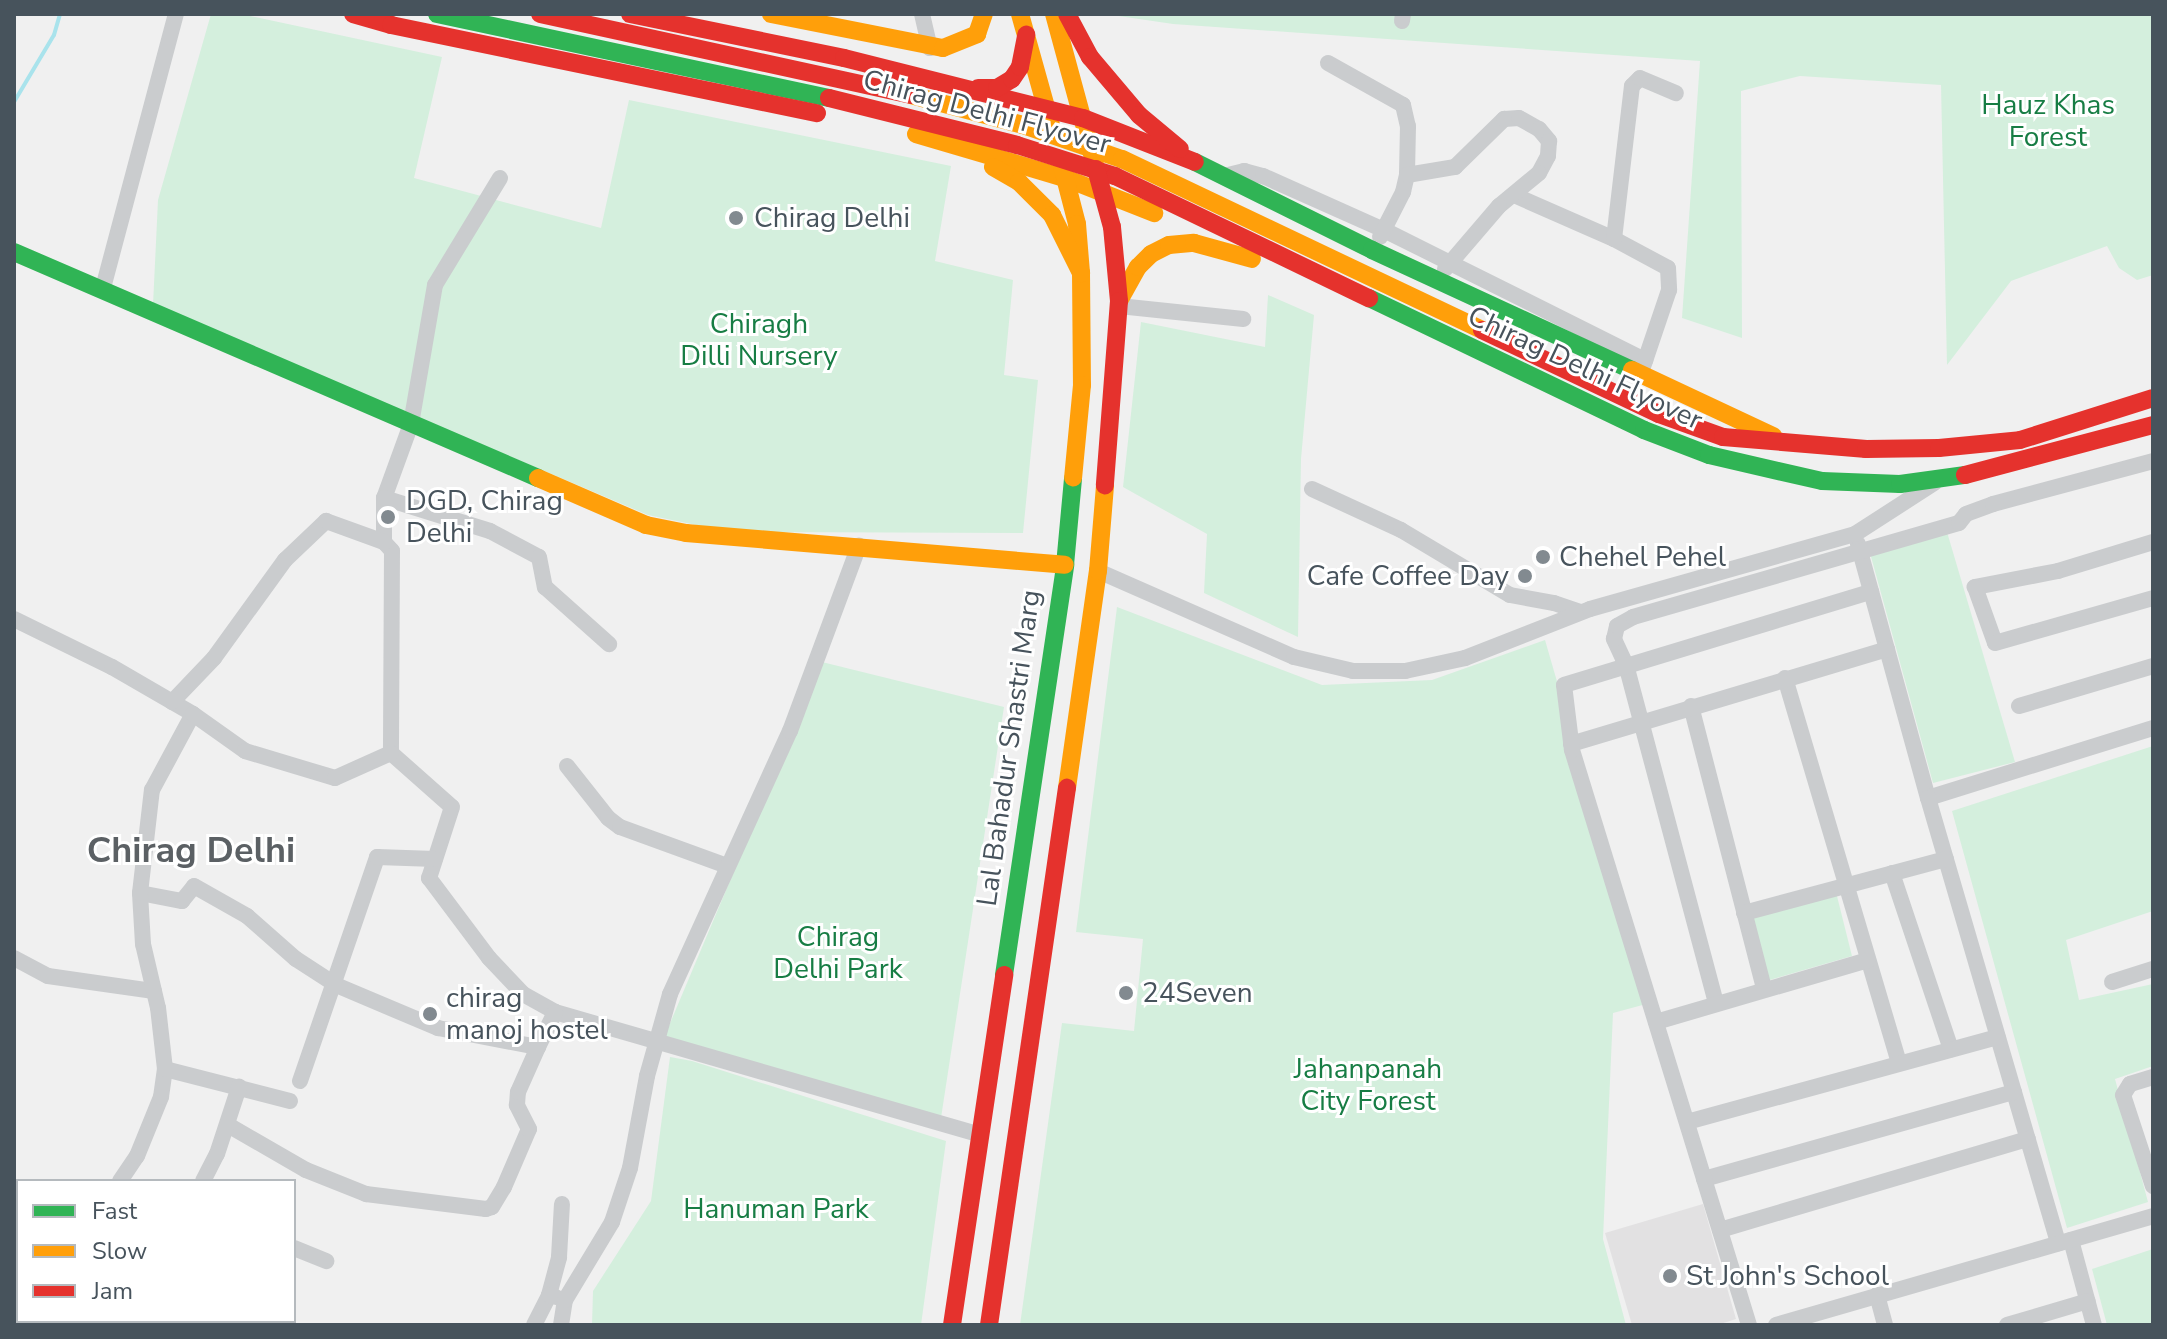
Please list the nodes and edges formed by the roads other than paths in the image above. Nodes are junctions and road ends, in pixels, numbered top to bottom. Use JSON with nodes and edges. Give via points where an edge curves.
{"nodes":[{"id":1,"x":176,"y":14,"type":"edge"},
{"id":2,"x":353,"y":14,"type":"edge"},
{"id":3,"x":437,"y":14,"type":"edge"},
{"id":4,"x":540,"y":14,"type":"edge"},
{"id":5,"x":630,"y":14,"type":"edge"},
{"id":6,"x":771,"y":14,"type":"edge"},
{"id":7,"x":922,"y":14,"type":"edge"},
{"id":8,"x":984,"y":14,"type":"edge"},
{"id":9,"x":1020,"y":14,"type":"edge"},
{"id":10,"x":1054,"y":14,"type":"edge"},
{"id":11,"x":1067,"y":14,"type":"edge"},
{"id":12,"x":713,"y":31,"type":"junction"},
{"id":13,"x":1026,"y":35,"type":"junction"},
{"id":14,"x":930,"y":48,"type":"junction"},
{"id":15,"x":1328,"y":63,"type":"dead end"},
{"id":16,"x":972,"y":89,"type":"junction"},
{"id":17,"x":700,"y":90,"type":"junction"},
{"id":18,"x":1676,"y":93,"type":"dead end"},
{"id":19,"x":1046,"y":107,"type":"junction"},
{"id":20,"x":1083,"y":118,"type":"junction"},
{"id":21,"x":961,"y":147,"type":"junction"},
{"id":22,"x":1194,"y":161,"type":"junction"},
{"id":23,"x":1407,"y":175,"type":"junction"},
{"id":24,"x":1224,"y":176,"type":"junction"},
{"id":25,"x":500,"y":178,"type":"dead end"},
{"id":26,"x":1065,"y":178,"type":"junction"},
{"id":27,"x":1103,"y":192,"type":"junction"},
{"id":28,"x":1514,"y":195,"type":"junction"},
{"id":29,"x":1384,"y":230,"type":"junction"},
{"id":30,"x":1614,"y":239,"type":"junction"},
{"id":31,"x":1371,"y":249,"type":"junction"},
{"id":32,"x":14,"y":252,"type":"edge"},
{"id":33,"x":1252,"y":259,"type":"junction"},
{"id":34,"x":1450,"y":263,"type":"junction"},
{"id":35,"x":1081,"y":273,"type":"junction"},
{"id":36,"x":1437,"y":280,"type":"junction"},
{"id":37,"x":103,"y":288,"type":"junction"},
{"id":38,"x":1342,"y":301,"type":"junction"},
{"id":39,"x":1119,"y":303,"type":"junction"},
{"id":40,"x":1243,"y":319,"type":"dead end"},
{"id":41,"x":1643,"y":367,"type":"junction"},
{"id":42,"x":2153,"y":398,"type":"edge"},
{"id":43,"x":411,"y":424,"type":"junction"},
{"id":44,"x":2153,"y":425,"type":"edge"},
{"id":45,"x":1789,"y":443,"type":"junction"},
{"id":46,"x":1709,"y":455,"type":"junction"},
{"id":47,"x":2153,"y":461,"type":"edge"},
{"id":48,"x":1938,"y":480,"type":"junction"},
{"id":49,"x":1312,"y":489,"type":"dead end"},
{"id":50,"x":384,"y":498,"type":"junction"},
{"id":51,"x":1855,"y":534,"type":"junction"},
{"id":52,"x":384,"y":542,"type":"junction"},
{"id":53,"x":2153,"y":542,"type":"edge"},
{"id":54,"x":859,"y":545,"type":"junction"},
{"id":55,"x":1861,"y":553,"type":"junction"},
{"id":56,"x":1065,"y":565,"type":"junction"},
{"id":57,"x":1098,"y":571,"type":"junction"},
{"id":58,"x":1871,"y":592,"type":"junction"},
{"id":59,"x":2153,"y":598,"type":"edge"},
{"id":60,"x":1580,"y":612,"type":"junction"},
{"id":61,"x":14,"y":619,"type":"edge"},
{"id":62,"x":609,"y":644,"type":"dead end"},
{"id":63,"x":1887,"y":649,"type":"junction"},
{"id":64,"x":1626,"y":665,"type":"junction"},
{"id":65,"x":2153,"y":666,"type":"edge"},
{"id":66,"x":1785,"y":678,"type":"junction"},
{"id":67,"x":172,"y":702,"type":"junction"},
{"id":68,"x":1691,"y":706,"type":"junction"},
{"id":69,"x":2019,"y":706,"type":"dead end"},
{"id":70,"x":193,"y":714,"type":"junction"},
{"id":71,"x":1641,"y":721,"type":"junction"},
{"id":72,"x":2153,"y":728,"type":"edge"},
{"id":73,"x":1571,"y":744,"type":"junction"},
{"id":74,"x":391,"y":753,"type":"junction"},
{"id":75,"x":567,"y":766,"type":"dead end"},
{"id":76,"x":1928,"y":798,"type":"junction"},
{"id":77,"x":435,"y":859,"type":"junction"},
{"id":78,"x":1946,"y":859,"type":"junction"},
{"id":79,"x":727,"y":866,"type":"junction"},
{"id":80,"x":1892,"y":873,"type":"junction"},
{"id":81,"x":1846,"y":885,"type":"junction"},
{"id":82,"x":140,"y":893,"type":"junction"},
{"id":83,"x":1744,"y":913,"type":"junction"},
{"id":84,"x":14,"y":958,"type":"edge"},
{"id":85,"x":1868,"y":960,"type":"junction"},
{"id":86,"x":2153,"y":969,"type":"edge"},
{"id":87,"x":2112,"y":982,"type":"dead end"},
{"id":88,"x":336,"y":985,"type":"junction"},
{"id":89,"x":1764,"y":989,"type":"junction"},
{"id":90,"x":154,"y":991,"type":"junction"},
{"id":91,"x":1716,"y":1003,"type":"junction"},
{"id":92,"x":555,"y":1012,"type":"junction"},
{"id":93,"x":1656,"y":1022,"type":"junction"},
{"id":94,"x":1998,"y":1037,"type":"junction"},
{"id":95,"x":656,"y":1041,"type":"junction"},
{"id":96,"x":538,"y":1047,"type":"junction"},
{"id":97,"x":1951,"y":1049,"type":"junction"},
{"id":98,"x":1899,"y":1063,"type":"junction"},
{"id":99,"x":165,"y":1069,"type":"junction"},
{"id":100,"x":2153,"y":1077,"type":"edge"},
{"id":101,"x":300,"y":1081,"type":"dead end"},
{"id":102,"x":239,"y":1087,"type":"junction"},
{"id":103,"x":2014,"y":1092,"type":"junction"},
{"id":104,"x":290,"y":1101,"type":"dead end"},
{"id":105,"x":1687,"y":1122,"type":"junction"},
{"id":106,"x":228,"y":1125,"type":"junction"},
{"id":107,"x":980,"y":1135,"type":"junction"},
{"id":108,"x":2028,"y":1139,"type":"junction"},
{"id":109,"x":2146,"y":1144,"type":"edge"},
{"id":110,"x":121,"y":1179,"type":"edge"},
{"id":111,"x":204,"y":1179,"type":"edge"},
{"id":112,"x":1704,"y":1179,"type":"junction"},
{"id":113,"x":2153,"y":1186,"type":"edge"},
{"id":114,"x":562,"y":1204,"type":"dead end"},
{"id":115,"x":2153,"y":1216,"type":"edge"},
{"id":116,"x":1720,"y":1230,"type":"junction"},
{"id":117,"x":2065,"y":1241,"type":"junction"},
{"id":118,"x":296,"y":1249,"type":"edge"},
{"id":119,"x":326,"y":1261,"type":"dead end"},
{"id":120,"x":1877,"y":1295,"type":"junction"},
{"id":121,"x":557,"y":1298,"type":"junction"},
{"id":122,"x":2088,"y":1301,"type":"junction"},
{"id":123,"x":534,"y":1325,"type":"edge"},
{"id":124,"x":561,"y":1325,"type":"edge"},
{"id":125,"x":952,"y":1325,"type":"edge"},
{"id":126,"x":989,"y":1325,"type":"edge"},
{"id":127,"x":1749,"y":1325,"type":"edge"},
{"id":128,"x":1776,"y":1325,"type":"edge"},
{"id":129,"x":1885,"y":1325,"type":"edge"},
{"id":130,"x":2007,"y":1325,"type":"edge"},
{"id":131,"x":2094,"y":1325,"type":"edge"}],
"edges":[{"from":1,"to":37,"type":"street"},
{"from":2,"to":17,"type":"main road"},
{"from":3,"to":46,"type":"main road","name":"Chirag Delhi Flyover","via":[[902,114],[1115,176],[1644,430]]},
{"from":4,"to":45,"type":"main road","name":"Chirag Delhi Flyover","via":[[906,94],[1023,125],[1122,159],[1659,414],[1723,437]]},
{"from":5,"to":12,"type":"main road"},
{"from":6,"to":14,"type":"main road"},
{"from":7,"to":14,"type":"street"},
{"from":8,"to":14,"type":"main road","via":[[977,34],[968,40]]},
{"from":9,"to":13,"type":"main road","name":"Lal Bahadur Shastri Marg"},
{"from":10,"to":20,"type":"main road"},
{"from":11,"to":22,"type":"main road","via":[[1090,57],[1139,115]]},
{"from":12,"to":16,"type":"main road"},
{"from":12,"to":17,"type":"main road"},
{"from":13,"to":16,"type":"main road","via":[[1012,79],[997,88]]},
{"from":13,"to":19,"type":"main road","name":"Lal Bahadur Shastri Marg"},
{"from":15,"to":23,"type":"street","via":[[1403,105]]},
{"from":16,"to":19,"type":"main road"},
{"from":17,"to":21,"type":"main road"},
{"from":18,"to":30,"type":"street","via":[[1640,78],[1632,86]]},
{"from":19,"to":20,"type":"main road"},
{"from":19,"to":26,"type":"main road","name":"Lal Bahadur Shastri Marg"},
{"from":20,"to":22,"type":"main road"},
{"from":20,"to":27,"type":"main road"},
{"from":21,"to":26,"type":"main road"},
{"from":21,"to":35,"type":"main road","via":[[1019,182],[1052,215]]},
{"from":22,"to":24,"type":"main road"},
{"from":23,"to":28,"type":"street","via":[[1455,167],[1493,125],[1519,118],[1549,141],[1539,173]]},
{"from":23,"to":29,"type":"street"},
{"from":24,"to":29,"type":"street","via":[[1244,171],[1263,176]]},
{"from":24,"to":31,"type":"main road"},
{"from":25,"to":43,"type":"street","via":[[435,285]]},
{"from":26,"to":27,"type":"main road"},
{"from":26,"to":35,"type":"main road","name":"Lal Bahadur Shastri Marg","via":[[1077,224]]},
{"from":27,"to":33,"type":"main road"},
{"from":27,"to":39,"type":"main road"},
{"from":28,"to":30,"type":"street"},
{"from":28,"to":34,"type":"street"},
{"from":29,"to":31,"type":"street"},
{"from":29,"to":34,"type":"street"},
{"from":30,"to":41,"type":"street","via":[[1658,261],[1671,278]]},
{"from":31,"to":36,"type":"main road"},
{"from":31,"to":38,"type":"main road","via":[[1344,247],[1329,261],[1327,282]]},
{"from":32,"to":37,"type":"main road"},
{"from":33,"to":38,"type":"main road"},
{"from":33,"to":39,"type":"main road","via":[[1194,243],[1169,245],[1138,267]]},
{"from":34,"to":36,"type":"street"},
{"from":34,"to":41,"type":"street"},
{"from":35,"to":56,"type":"main road","name":"Lal Bahadur Shastri Marg","via":[[1082,385]]},
{"from":36,"to":41,"type":"main road"},
{"from":37,"to":43,"type":"main road"},
{"from":38,"to":46,"type":"main road","via":[[1653,452],[1675,459]]},
{"from":39,"to":40,"type":"street"},
{"from":39,"to":57,"type":"main road"},
{"from":41,"to":45,"type":"main road"},
{"from":42,"to":45,"type":"main road","name":"Chirag Delhi Flyover","via":[[2020,440],[1866,449]]},
{"from":43,"to":50,"type":"street"},
{"from":43,"to":54,"type":"main road","via":[[646,525],[686,533]]},
{"from":44,"to":48,"type":"main road","via":[[2036,461]]},
{"from":46,"to":48,"type":"main road","via":[[1822,481]]},
{"from":47,"to":55,"type":"street","via":[[1993,504],[1966,514],[1959,523]]},
{"from":48,"to":51,"type":"street"},
{"from":49,"to":60,"type":"street","via":[[1401,530],[1510,595]]},
{"from":50,"to":52,"type":"street"},
{"from":50,"to":62,"type":"street","via":[[490,531],[539,557],[545,587]]},
{"from":51,"to":55,"type":"street"},
{"from":51,"to":60,"type":"street"},
{"from":52,"to":67,"type":"street","via":[[326,521],[285,560],[214,658]]},
{"from":52,"to":74,"type":"street","via":[[392,551]]},
{"from":53,"to":59,"type":"street","via":[[2058,571],[1975,587],[1995,643]]},
{"from":54,"to":56,"type":"main road"},
{"from":54,"to":79,"type":"street","via":[[790,731]]},
{"from":55,"to":58,"type":"street"},
{"from":55,"to":64,"type":"street","via":[[1633,617],[1617,626],[1614,639]]},
{"from":56,"to":107,"type":"main road","name":"Lal Bahadur Shastri Marg"},
{"from":57,"to":60,"type":"street","via":[[1294,657],[1353,671],[1405,671],[1465,658]]},
{"from":57,"to":126,"type":"main road"},
{"from":58,"to":63,"type":"street"},
{"from":58,"to":64,"type":"street"},
{"from":61,"to":67,"type":"street"},
{"from":63,"to":66,"type":"street"},
{"from":63,"to":76,"type":"street"},
{"from":64,"to":71,"type":"street"},
{"from":64,"to":73,"type":"street","via":[[1564,683]]},
{"from":65,"to":69,"type":"street"},
{"from":66,"to":68,"type":"street"},
{"from":66,"to":81,"type":"street"},
{"from":67,"to":70,"type":"street"},
{"from":68,"to":71,"type":"street"},
{"from":68,"to":83,"type":"street"},
{"from":70,"to":74,"type":"street","via":[[245,751],[335,778]]},
{"from":70,"to":82,"type":"street","via":[[152,790]]},
{"from":71,"to":73,"type":"street"},
{"from":71,"to":91,"type":"street"},
{"from":72,"to":76,"type":"street"},
{"from":73,"to":93,"type":"street"},
{"from":74,"to":77,"type":"street","via":[[452,807]]},
{"from":75,"to":79,"type":"street","via":[[620,827]]},
{"from":76,"to":78,"type":"street"},
{"from":77,"to":88,"type":"street","via":[[377,857]]},
{"from":77,"to":92,"type":"street","via":[[429,878],[489,958],[523,994]]},
{"from":78,"to":80,"type":"street"},
{"from":78,"to":94,"type":"street"},
{"from":79,"to":95,"type":"street","via":[[670,994]]},
{"from":80,"to":81,"type":"street"},
{"from":80,"to":97,"type":"street"},
{"from":81,"to":83,"type":"street"},
{"from":81,"to":85,"type":"street"},
{"from":82,"to":88,"type":"street","via":[[182,901],[194,886],[247,916]]},
{"from":82,"to":90,"type":"street","via":[[143,944]]},
{"from":83,"to":89,"type":"street"},
{"from":84,"to":90,"type":"street","via":[[48,976]]},
{"from":85,"to":89,"type":"street"},
{"from":85,"to":98,"type":"street"},
{"from":86,"to":87,"type":"street"},
{"from":88,"to":96,"type":"street","via":[[438,1028]]},
{"from":88,"to":101,"type":"street"},
{"from":89,"to":91,"type":"street"},
{"from":90,"to":99,"type":"street"},
{"from":91,"to":93,"type":"street"},
{"from":92,"to":95,"type":"street"},
{"from":92,"to":96,"type":"street"},
{"from":93,"to":105,"type":"street"},
{"from":94,"to":97,"type":"street"},
{"from":94,"to":103,"type":"street"},
{"from":95,"to":107,"type":"street"},
{"from":95,"to":121,"type":"street","via":[[630,1168],[612,1222]]},
{"from":96,"to":106,"type":"street","via":[[518,1092],[517,1105],[529,1129],[504,1187],[486,1209],[366,1194],[306,1170]]},
{"from":97,"to":98,"type":"street"},
{"from":98,"to":105,"type":"street"},
{"from":99,"to":102,"type":"street"},
{"from":99,"to":110,"type":"street","via":[[161,1097]]},
{"from":100,"to":109,"type":"street","via":[[2124,1088]]},
{"from":102,"to":104,"type":"street"},
{"from":102,"to":106,"type":"street"},
{"from":103,"to":108,"type":"street"},
{"from":103,"to":112,"type":"street"},
{"from":105,"to":112,"type":"street"},
{"from":106,"to":111,"type":"street"},
{"from":107,"to":125,"type":"main road","name":"Lal Bahadur Shastri Marg"},
{"from":108,"to":116,"type":"street"},
{"from":108,"to":117,"type":"street"},
{"from":109,"to":113,"type":"street"},
{"from":112,"to":116,"type":"street"},
{"from":114,"to":121,"type":"street"},
{"from":115,"to":117,"type":"street"},
{"from":116,"to":127,"type":"street"},
{"from":117,"to":120,"type":"street"},
{"from":117,"to":122,"type":"street"},
{"from":118,"to":119,"type":"street"},
{"from":120,"to":128,"type":"street"},
{"from":120,"to":129,"type":"street"},
{"from":121,"to":123,"type":"street"},
{"from":121,"to":124,"type":"street"},
{"from":122,"to":130,"type":"street"},
{"from":122,"to":131,"type":"street"}]}
